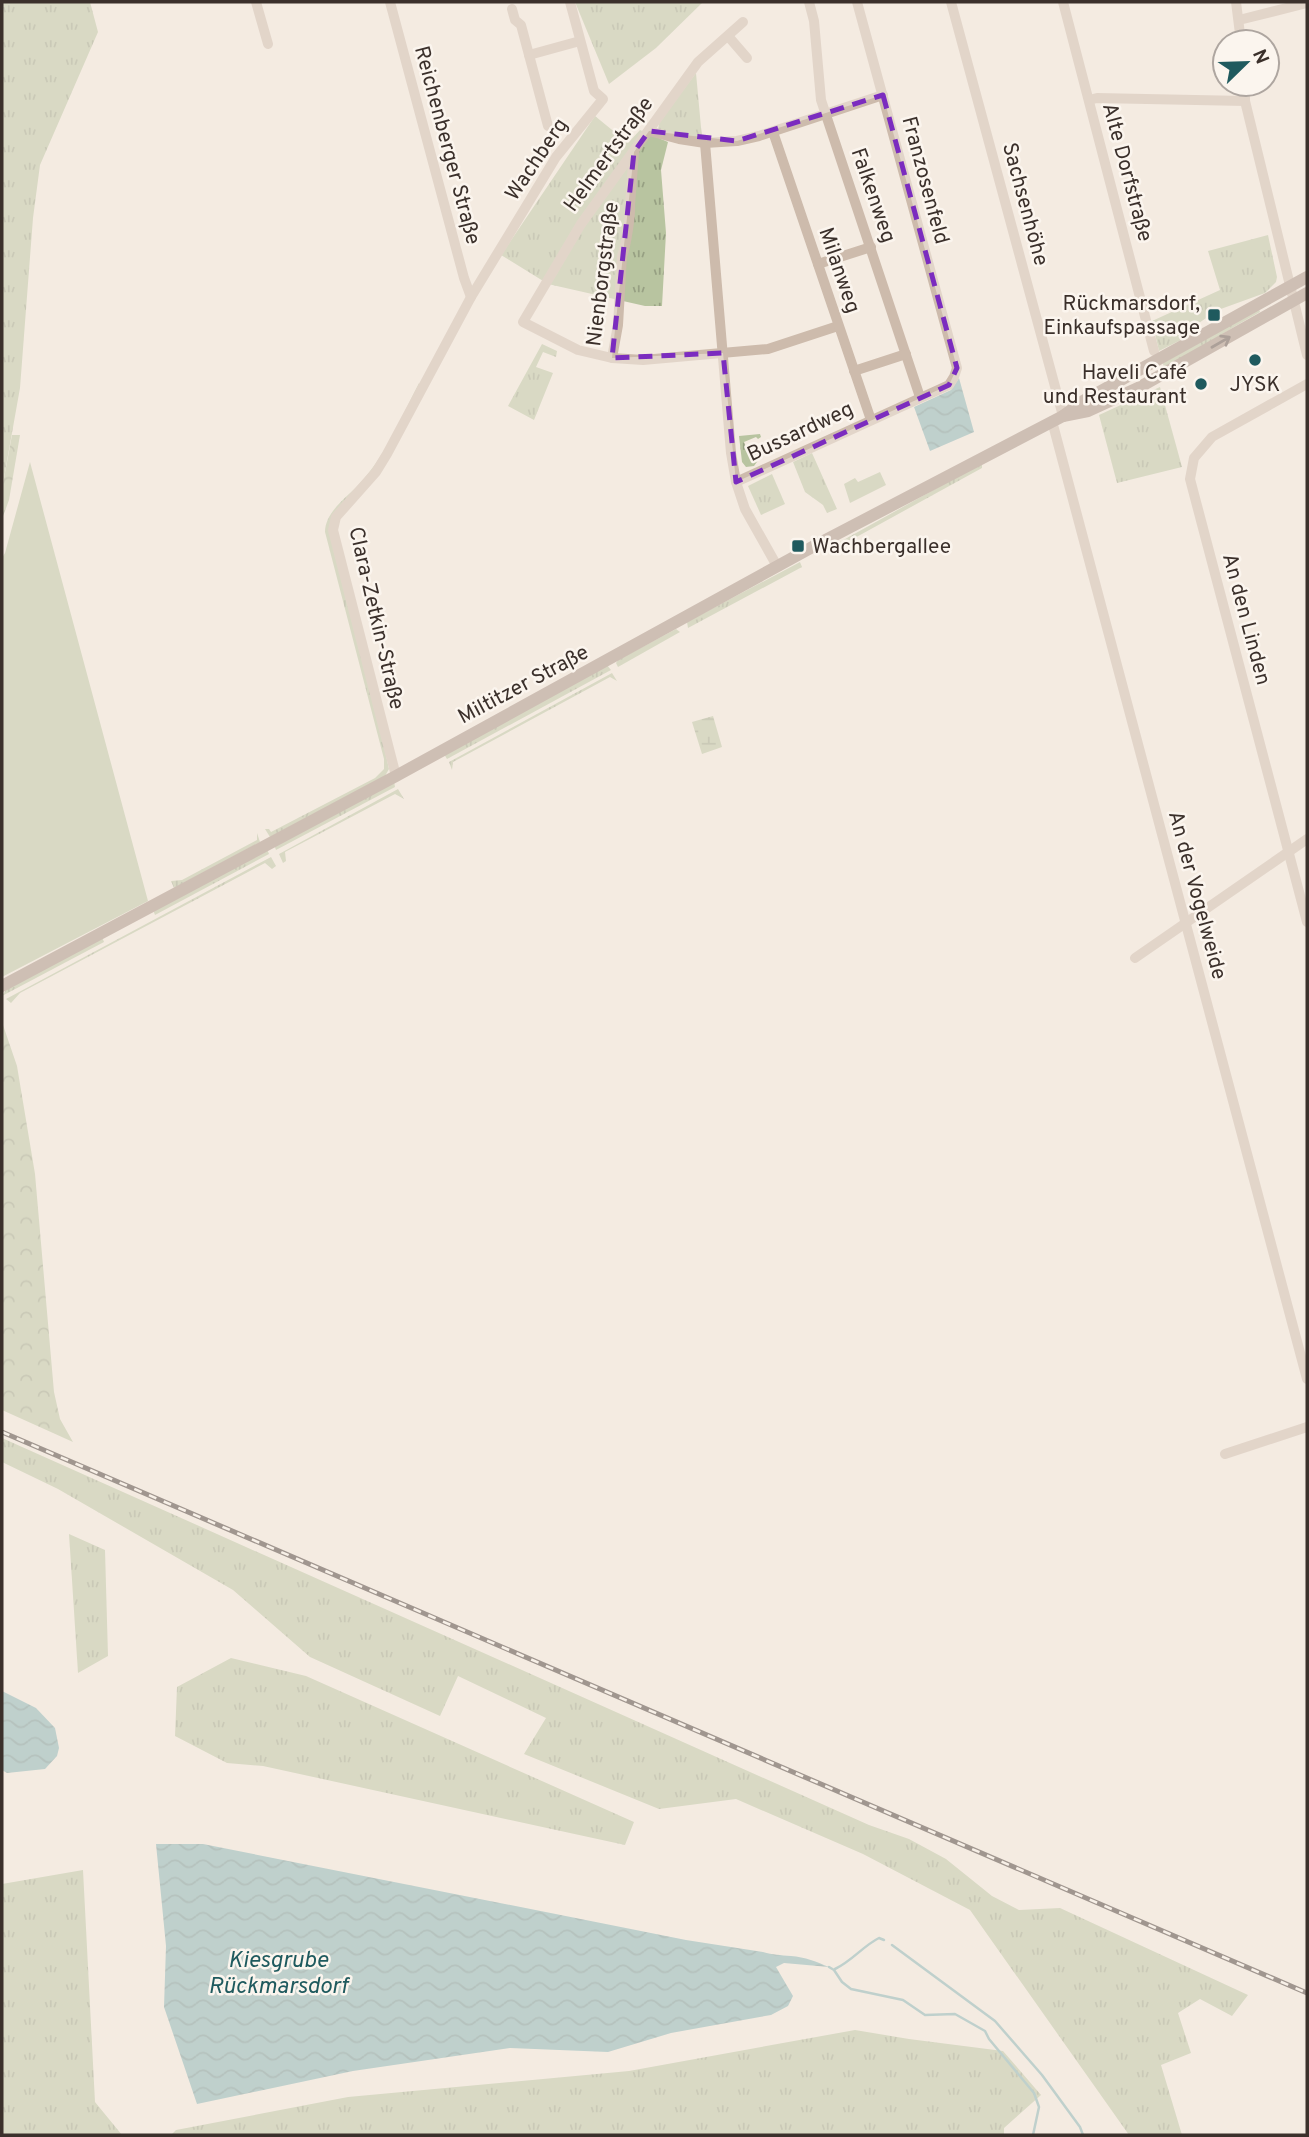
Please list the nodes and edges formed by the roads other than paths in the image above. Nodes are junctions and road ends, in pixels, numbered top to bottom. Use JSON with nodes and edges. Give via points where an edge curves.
{"nodes":[{"id":1,"x":256,"y":2,"type":"edge"},
{"id":2,"x":390,"y":2,"type":"edge"},
{"id":3,"x":570,"y":2,"type":"edge"},
{"id":4,"x":809,"y":2,"type":"edge"},
{"id":5,"x":858,"y":2,"type":"edge"},
{"id":6,"x":951,"y":2,"type":"edge"},
{"id":7,"x":1063,"y":2,"type":"edge"},
{"id":8,"x":1237,"y":2,"type":"edge"},
{"id":9,"x":1307,"y":3,"type":"edge"},
{"id":10,"x":512,"y":9,"type":"dead end"},
{"id":11,"x":1239,"y":20,"type":"junction"},
{"id":12,"x":743,"y":22,"type":"dead end"},
{"id":13,"x":1240,"y":28,"type":"edge"},
{"id":14,"x":728,"y":36,"type":"junction"},
{"id":15,"x":580,"y":41,"type":"junction"},
{"id":16,"x":268,"y":44,"type":"dead end"},
{"id":17,"x":528,"y":54,"type":"junction"},
{"id":18,"x":747,"y":58,"type":"dead end"},
{"id":19,"x":883,"y":95,"type":"junction"},
{"id":20,"x":1089,"y":100,"type":"junction"},
{"id":21,"x":1245,"y":101,"type":"joint"},
{"id":22,"x":826,"y":114,"type":"junction"},
{"id":23,"x":548,"y":126,"type":"dead end"},
{"id":24,"x":649,"y":131,"type":"junction"},
{"id":25,"x":773,"y":132,"type":"junction"},
{"id":26,"x":705,"y":143,"type":"junction"},
{"id":27,"x":634,"y":152,"type":"junction"},
{"id":28,"x":871,"y":247,"type":"junction"},
{"id":29,"x":818,"y":264,"type":"junction"},
{"id":30,"x":1307,"y":277,"type":"edge"},
{"id":31,"x":1290,"y":287,"type":"junction"},
{"id":32,"x":1307,"y":293,"type":"edge"},
{"id":33,"x":471,"y":297,"type":"junction"},
{"id":34,"x":1293,"y":301,"type":"junction"},
{"id":35,"x":838,"y":326,"type":"junction"},
{"id":36,"x":1154,"y":351,"type":"dead end"},
{"id":37,"x":723,"y":353,"type":"junction"},
{"id":38,"x":906,"y":354,"type":"junction"},
{"id":39,"x":1307,"y":355,"type":"edge"},
{"id":40,"x":612,"y":358,"type":"junction"},
{"id":41,"x":957,"y":368,"type":"joint"},
{"id":42,"x":854,"y":371,"type":"junction"},
{"id":43,"x":1307,"y":385,"type":"edge"},
{"id":44,"x":920,"y":397,"type":"junction"},
{"id":45,"x":1057,"y":419,"type":"junction"},
{"id":46,"x":871,"y":420,"type":"junction"},
{"id":47,"x":736,"y":481,"type":"junction"},
{"id":48,"x":777,"y":566,"type":"junction"},
{"id":49,"x":396,"y":776,"type":"junction"},
{"id":50,"x":1307,"y":839,"type":"edge"},
{"id":51,"x":1289,"y":852,"type":"junction"},
{"id":52,"x":1185,"y":921,"type":"junction"},
{"id":53,"x":1307,"y":922,"type":"edge"},
{"id":54,"x":1135,"y":958,"type":"dead end"},
{"id":55,"x":2,"y":986,"type":"edge"},
{"id":56,"x":1307,"y":1379,"type":"edge"},
{"id":57,"x":1307,"y":1427,"type":"edge"},
{"id":58,"x":1224,"y":1454,"type":"dead end"}],
"edges":[{"from":1,"to":16,"type":"street"},
{"from":2,"to":33,"type":"street","name":"Reichenberger Straße"},
{"from":3,"to":15,"type":"street","name":"Wachberg"},
{"from":4,"to":22,"type":"street","name":"Falkenweg"},
{"from":5,"to":19,"type":"street","name":"Franzosenfeld"},
{"from":6,"to":45,"type":"street","name":"Sachsenhöhe"},
{"from":7,"to":20,"type":"street","name":"Alte Dorfstraße"},
{"from":8,"to":11,"type":"street"},
{"from":9,"to":11,"type":"street"},
{"from":10,"to":17,"type":"street","name":"Wachberg"},
{"from":11,"to":13,"type":"street"},
{"from":12,"to":14,"type":"street","name":"Helmertstraße"},
{"from":14,"to":18,"type":"street"},
{"from":14,"to":24,"type":"street","name":"Helmertstraße","via":[[698,62]]},
{"from":15,"to":17,"type":"street"},
{"from":15,"to":33,"type":"street","name":"Wachberg","via":[[594,91],[603,99],[556,158]]},
{"from":17,"to":23,"type":"street","name":"Wachberg"},
{"from":19,"to":22,"type":"street"},
{"from":19,"to":41,"type":"street","name":"Franzosenfeld"},
{"from":20,"to":21,"type":"street"},
{"from":20,"to":36,"type":"street","name":"Alte Dorfstraße"},
{"from":21,"to":31,"type":"street"},
{"from":22,"to":25,"type":"street"},
{"from":22,"to":28,"type":"street","name":"Falkenweg"},
{"from":24,"to":26,"type":"street"},
{"from":24,"to":27,"type":"street","name":"Helmertstraße"},
{"from":25,"to":26,"type":"street"},
{"from":25,"to":29,"type":"street","name":"Milanweg"},
{"from":26,"to":37,"type":"street"},
{"from":27,"to":40,"type":"street","name":"Nienborgstraße"},
{"from":27,"to":40,"type":"street","name":"Helmertstraße","via":[[581,223],[523,322],[578,350]]},
{"from":28,"to":29,"type":"street"},
{"from":28,"to":38,"type":"street","name":"Falkenweg"},
{"from":29,"to":35,"type":"street","name":"Milanweg"},
{"from":30,"to":31,"type":"street","name":"Miltitzer Straße"},
{"from":31,"to":34,"type":"street"},
{"from":31,"to":45,"type":"street","name":"Miltitzer Straße"},
{"from":32,"to":34,"type":"street","name":"Miltitzer Straße"},
{"from":33,"to":49,"type":"street","name":"Clara-Zetkin-Straße","via":[[387,454],[333,525]]},
{"from":34,"to":39,"type":"street"},
{"from":45,"to":34,"type":"street","name":"Miltitzer Straße","one_way":true,"via":[[1088,411],[1138,388]]},
{"from":35,"to":37,"type":"street","via":[[768,349]]},
{"from":35,"to":42,"type":"street","name":"Milanweg"},
{"from":37,"to":40,"type":"street"},
{"from":37,"to":47,"type":"street"},
{"from":38,"to":42,"type":"street"},
{"from":38,"to":44,"type":"street","name":"Falkenweg"},
{"from":41,"to":44,"type":"street","name":"Bussardweg","via":[[948,385]]},
{"from":42,"to":46,"type":"street","name":"Milanweg"},
{"from":43,"to":51,"type":"street","name":"An den Linden","via":[[1212,437],[1194,458],[1190,472]]},
{"from":44,"to":46,"type":"street","name":"Bussardweg"},
{"from":45,"to":48,"type":"street","name":"Miltitzer Straße"},
{"from":45,"to":52,"type":"street","name":"An der Vogelweide"},
{"from":46,"to":47,"type":"street","name":"Bussardweg"},
{"from":47,"to":48,"type":"street","name":"Bussardweg","via":[[745,509]]},
{"from":48,"to":49,"type":"street","name":"Miltitzer Straße"},
{"from":49,"to":55,"type":"street","name":"Miltitzer Straße"},
{"from":50,"to":51,"type":"street"},
{"from":51,"to":52,"type":"street"},
{"from":51,"to":53,"type":"street","name":"An den Linden"},
{"from":52,"to":54,"type":"street"},
{"from":52,"to":56,"type":"street","name":"An der Vogelweide"},
{"from":57,"to":58,"type":"street"}]}
